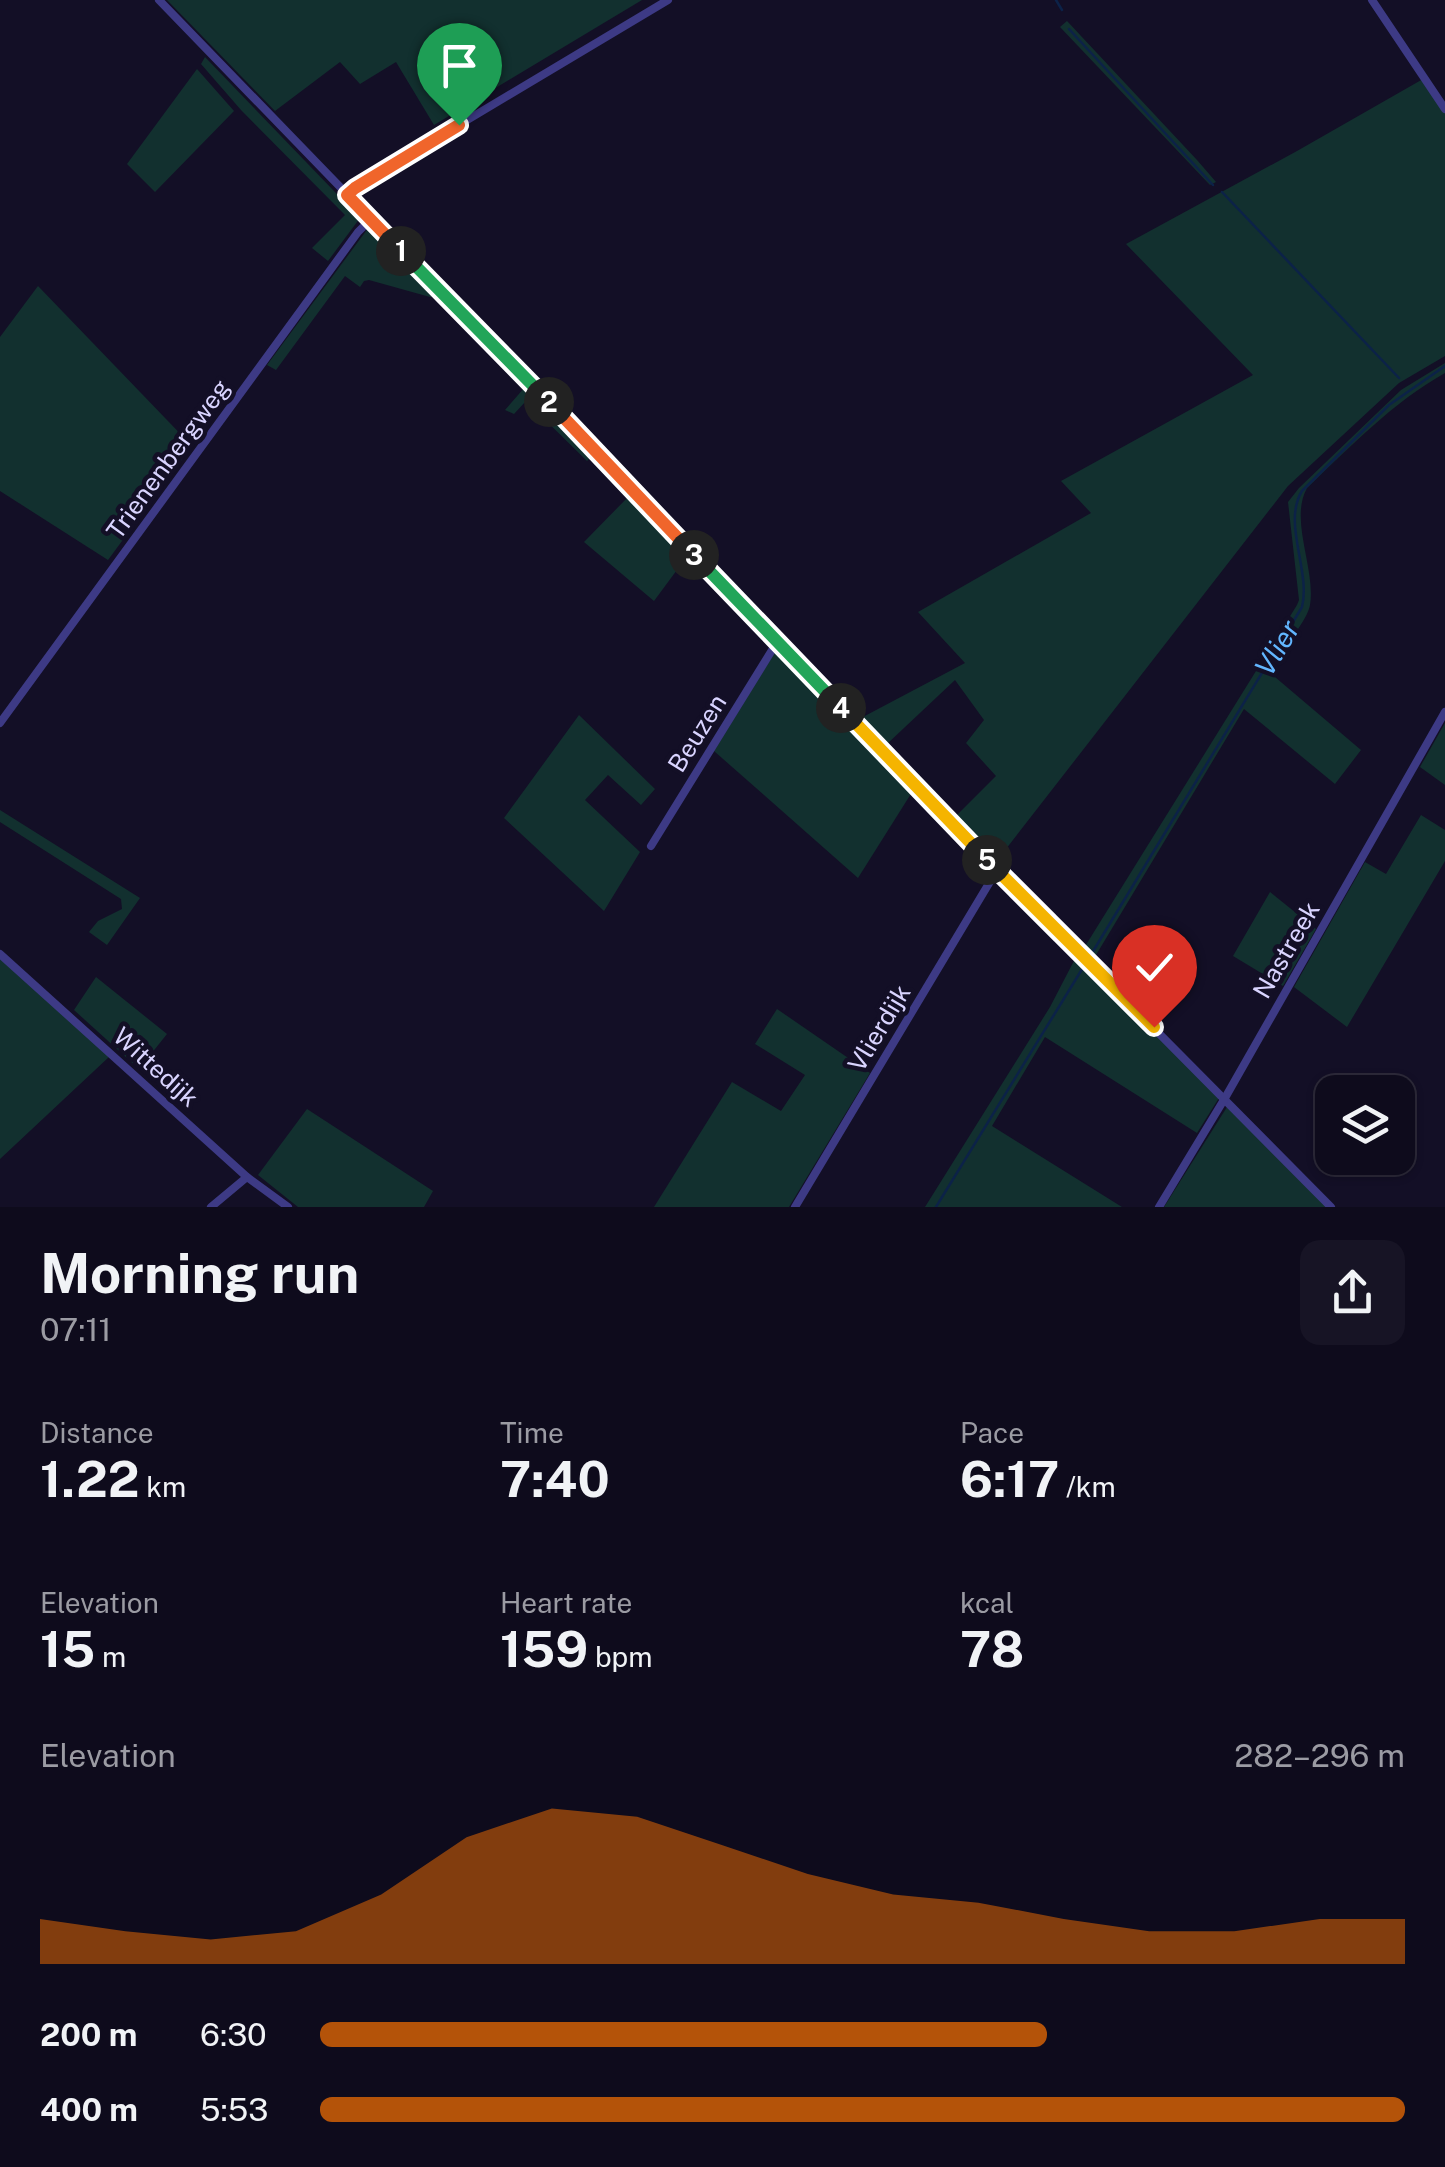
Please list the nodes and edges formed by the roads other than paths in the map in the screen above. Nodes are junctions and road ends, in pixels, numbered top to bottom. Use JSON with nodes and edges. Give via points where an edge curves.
{"nodes":[{"id":1,"x":159,"y":0,"type":"edge"},
{"id":2,"x":668,"y":0,"type":"edge"},
{"id":3,"x":1372,"y":0,"type":"edge"},
{"id":4,"x":1445,"y":109,"type":"edge"},
{"id":5,"x":347,"y":195,"type":"junction"},
{"id":6,"x":370,"y":220,"type":"junction"},
{"id":7,"x":777,"y":642,"type":"junction"},
{"id":8,"x":1445,"y":712,"type":"edge"},
{"id":9,"x":0,"y":724,"type":"edge"},
{"id":10,"x":651,"y":846,"type":"dead end"},
{"id":11,"x":997,"y":870,"type":"junction"},
{"id":12,"x":0,"y":954,"type":"edge"},
{"id":13,"x":1225,"y":1098,"type":"junction"},
{"id":14,"x":246,"y":1176,"type":"junction"},
{"id":15,"x":211,"y":1207,"type":"edge"},
{"id":16,"x":288,"y":1207,"type":"edge"},
{"id":17,"x":795,"y":1207,"type":"edge"},
{"id":18,"x":1159,"y":1207,"type":"edge"},
{"id":19,"x":1332,"y":1207,"type":"edge"}],
"edges":[{"from":1,"to":5,"type":"street"},
{"from":2,"to":5,"type":"street"},
{"from":3,"to":4,"type":"street"},
{"from":5,"to":6,"type":"street"},
{"from":6,"to":7,"type":"street"},
{"from":6,"to":9,"type":"street","name":"Trienenbergweg"},
{"from":7,"to":10,"type":"street","name":"Beuzen"},
{"from":7,"to":11,"type":"street"},
{"from":8,"to":13,"type":"street","name":"Nastreek"},
{"from":11,"to":13,"type":"street"},
{"from":11,"to":17,"type":"street","name":"Vlierdijk"},
{"from":12,"to":14,"type":"street","name":"Wittedijk"},
{"from":13,"to":18,"type":"street","name":"Nastreek"},
{"from":13,"to":19,"type":"street"},
{"from":14,"to":15,"type":"street"},
{"from":14,"to":16,"type":"street","name":"Wittedijk"}]}
